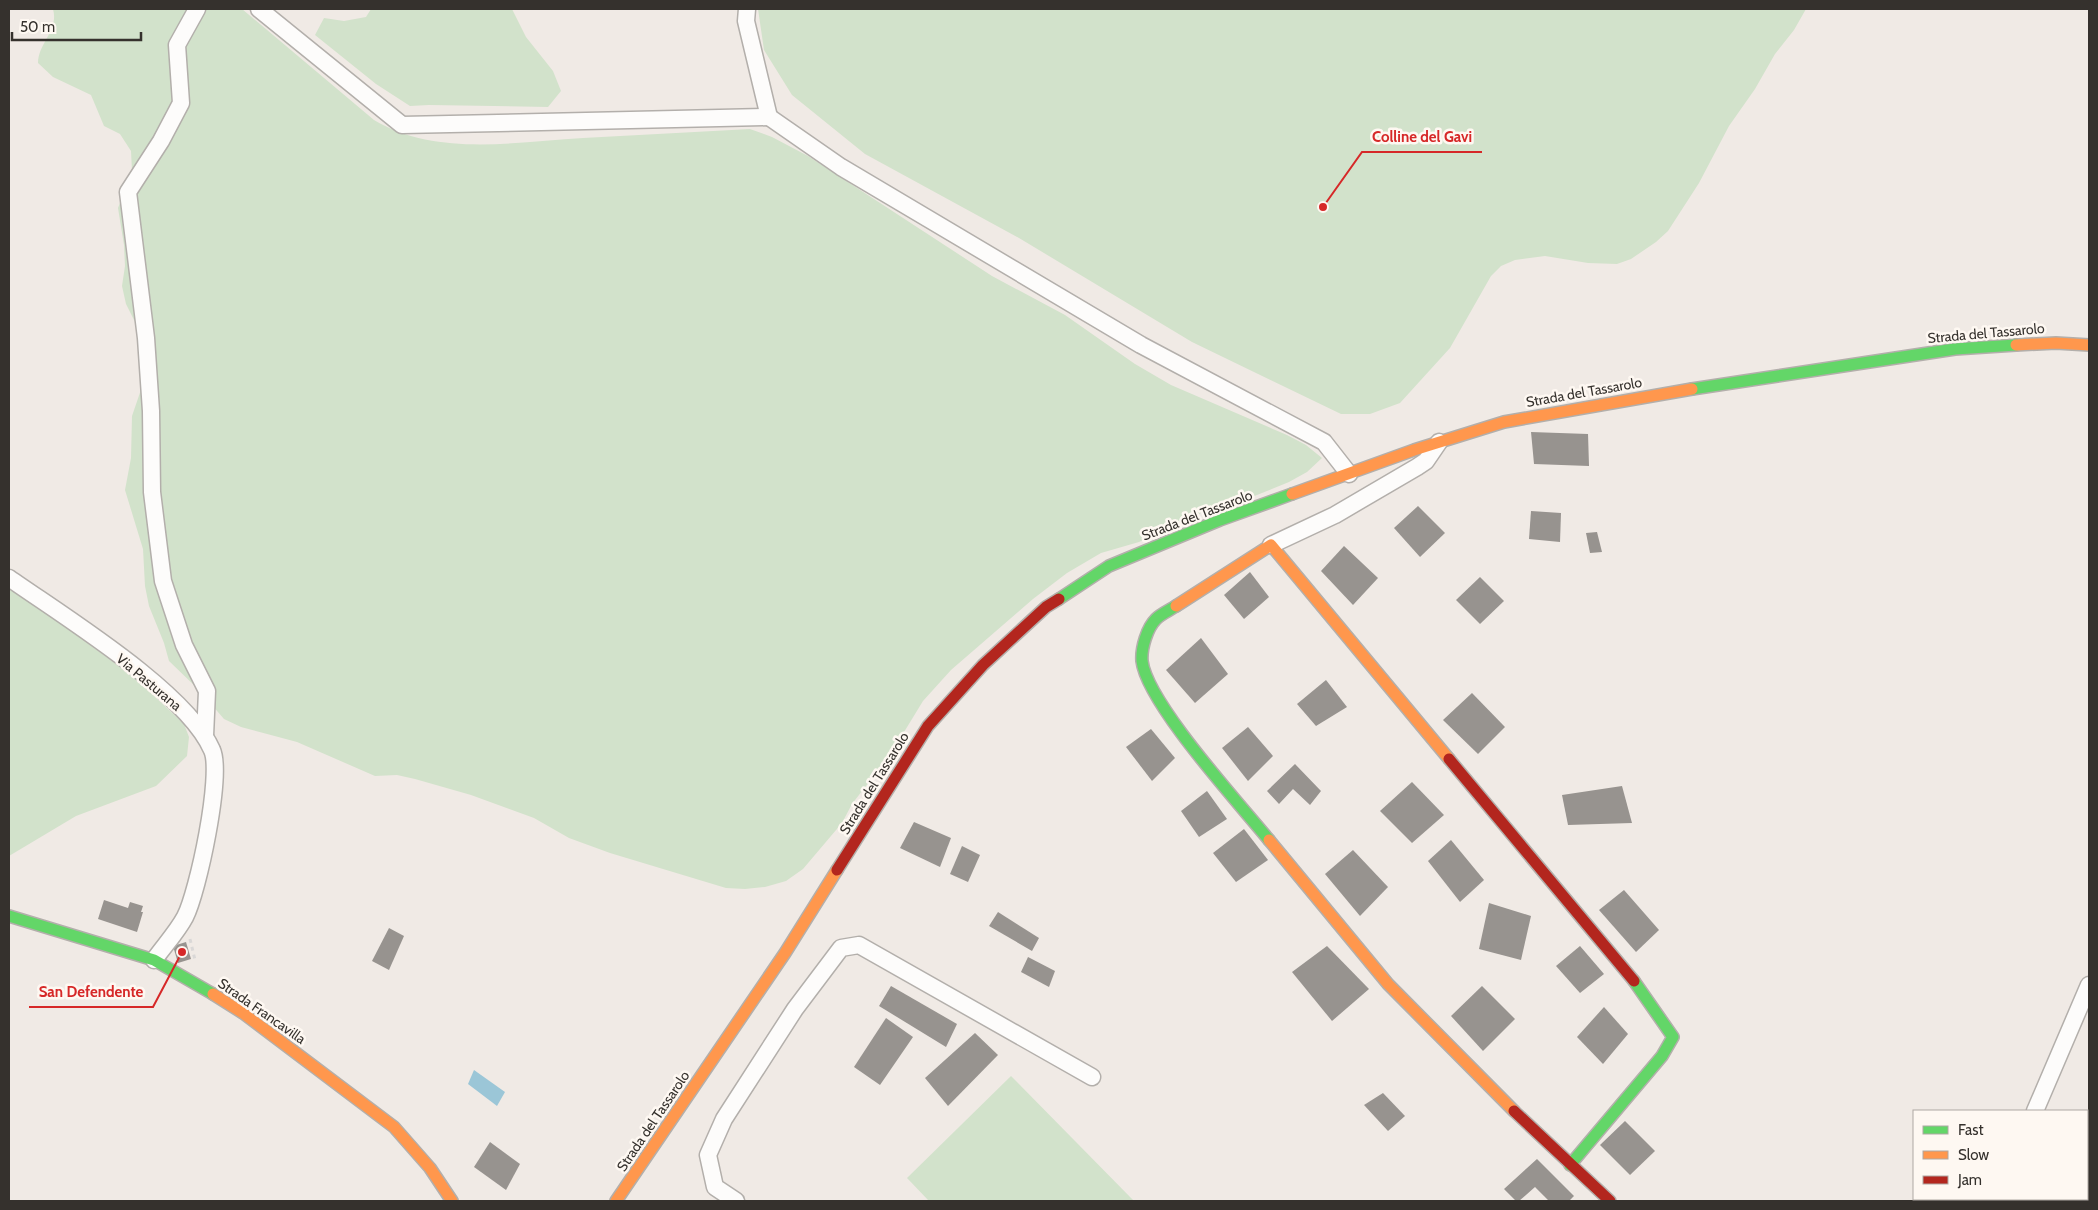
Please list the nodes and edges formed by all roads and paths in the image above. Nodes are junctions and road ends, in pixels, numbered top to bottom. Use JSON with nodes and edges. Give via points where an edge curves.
{"nodes":[{"id":1,"x":197,"y":9,"type":"edge"},
{"id":2,"x":259,"y":9,"type":"edge"},
{"id":3,"x":748,"y":9,"type":"edge"},
{"id":4,"x":769,"y":117,"type":"junction"},
{"id":5,"x":2089,"y":345,"type":"edge"},
{"id":6,"x":1440,"y":442,"type":"junction"},
{"id":7,"x":1349,"y":474,"type":"junction"},
{"id":8,"x":1271,"y":544,"type":"junction"},
{"id":9,"x":9,"y":578,"type":"edge"},
{"id":10,"x":205,"y":736,"type":"junction"},
{"id":11,"x":9,"y":916,"type":"edge"},
{"id":12,"x":185,"y":917,"type":"junction"},
{"id":13,"x":154,"y":960,"type":"junction"},
{"id":14,"x":188,"y":978,"type":"junction"},
{"id":15,"x":2089,"y":985,"type":"edge"},
{"id":16,"x":1092,"y":1077,"type":"dead end"},
{"id":17,"x":2035,"y":1110,"type":"edge"},
{"id":18,"x":1570,"y":1165,"type":"junction"},
{"id":19,"x":452,"y":1201,"type":"edge"},
{"id":20,"x":616,"y":1201,"type":"edge"},
{"id":21,"x":736,"y":1201,"type":"edge"},
{"id":22,"x":1610,"y":1201,"type":"edge"}],
"edges":[{"from":1,"to":10,"type":"street","via":[[177,46],[181,103],[128,192],[146,338],[152,411],[152,492],[163,581],[184,645],[207,691]]},
{"from":2,"to":4,"type":"street","via":[[402,125]]},
{"from":3,"to":4,"type":"street","via":[[746,21]]},
{"from":4,"to":7,"type":"street","via":[[841,167],[1140,345],[1324,442]]},
{"from":5,"to":6,"type":"street","name":"Strada del Tassarolo","via":[[2056,343],[1955,349],[1810,370],[1523,418]]},
{"from":6,"to":7,"type":"street","name":"Strada del Tassarolo"},
{"from":6,"to":8,"type":"street","via":[[1418,467],[1335,515]]},
{"from":7,"to":20,"type":"street","name":"Strada del Tassarolo","via":[[1220,520],[1109,566],[1046,607],[983,665],[928,726],[785,953]]},
{"from":8,"to":18,"type":"street","via":[[1637,984],[1673,1037],[1662,1056]]},
{"from":8,"to":18,"type":"street","via":[[1156,619],[1142,651],[1144,669],[1166,709],[1308,890],[1388,984]]},
{"from":9,"to":10,"type":"street","name":"Via Pasturana","via":[[104,644],[171,698]]},
{"from":10,"to":12,"type":"street","name":"Via Pasturana","via":[[214,752],[216,774],[197,882]]},
{"from":11,"to":13,"type":"street","name":"Strada Francavilla"},
{"from":12,"to":13,"type":"street","name":"Via Pasturana"},
{"from":12,"to":14,"type":"path","via":[[195,957],[194,969]]},
{"from":13,"to":14,"type":"street","name":"Strada Francavilla"},
{"from":14,"to":19,"type":"street","name":"Strada Francavilla","via":[[243,1013],[394,1127],[430,1168]]},
{"from":15,"to":17,"type":"street"},
{"from":16,"to":21,"type":"street","via":[[859,945],[842,948],[795,1009],[724,1119],[708,1155],[714,1187]]},
{"from":18,"to":22,"type":"street"}]}
